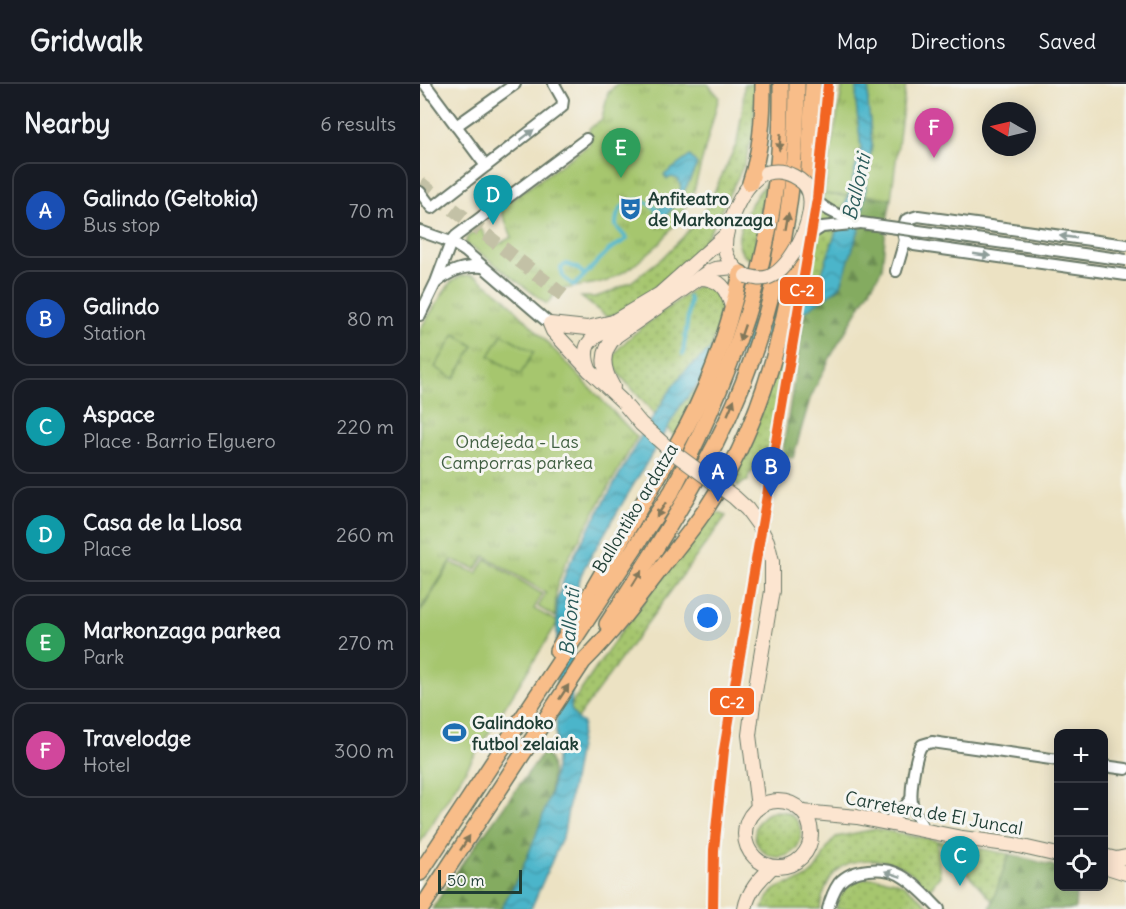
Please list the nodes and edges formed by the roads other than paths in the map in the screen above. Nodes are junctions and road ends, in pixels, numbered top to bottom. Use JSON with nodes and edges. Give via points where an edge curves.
{"nodes":[{"id":1,"x":425,"y":84,"type":"edge"},
{"id":2,"x":515,"y":84,"type":"edge"},
{"id":3,"x":554,"y":84,"type":"edge"},
{"id":4,"x":763,"y":84,"type":"edge"},
{"id":5,"x":781,"y":84,"type":"edge"},
{"id":6,"x":797,"y":84,"type":"edge"},
{"id":7,"x":813,"y":84,"type":"edge"},
{"id":8,"x":456,"y":126,"type":"junction"},
{"id":9,"x":586,"y":139,"type":"dead end"},
{"id":10,"x":486,"y":166,"type":"junction"},
{"id":11,"x":750,"y":183,"type":"junction"},
{"id":12,"x":809,"y":191,"type":"junction"},
{"id":13,"x":420,"y":192,"type":"edge"},
{"id":14,"x":861,"y":223,"type":"junction"},
{"id":15,"x":420,"y":231,"type":"edge"},
{"id":16,"x":726,"y":235,"type":"junction"},
{"id":17,"x":905,"y":240,"type":"junction"},
{"id":18,"x":451,"y":242,"type":"junction"},
{"id":19,"x":798,"y":244,"type":"junction"},
{"id":20,"x":1126,"y":245,"type":"edge"},
{"id":21,"x":445,"y":256,"type":"junction"},
{"id":22,"x":1126,"y":260,"type":"edge"},
{"id":23,"x":480,"y":265,"type":"junction"},
{"id":24,"x":896,"y":271,"type":"dead end"},
{"id":25,"x":740,"y":272,"type":"junction"},
{"id":26,"x":1126,"y":275,"type":"edge"},
{"id":27,"x":699,"y":278,"type":"junction"},
{"id":28,"x":436,"y":282,"type":"junction"},
{"id":29,"x":732,"y":307,"type":"junction"},
{"id":30,"x":420,"y":315,"type":"edge"},
{"id":31,"x":551,"y":328,"type":"junction"},
{"id":32,"x":617,"y":329,"type":"junction"},
{"id":33,"x":592,"y":341,"type":"junction"},
{"id":34,"x":590,"y":371,"type":"junction"},
{"id":35,"x":624,"y":403,"type":"junction"},
{"id":36,"x":583,"y":662,"type":"junction"},
{"id":37,"x":522,"y":717,"type":"junction"},
{"id":38,"x":1054,"y":759,"type":"edge"},
{"id":39,"x":1108,"y":767,"type":"edge"},
{"id":40,"x":1126,"y":769,"type":"edge"},
{"id":41,"x":911,"y":799,"type":"junction"},
{"id":42,"x":758,"y":807,"type":"junction"},
{"id":43,"x":803,"y":812,"type":"junction"},
{"id":44,"x":887,"y":822,"type":"junction"},
{"id":45,"x":924,"y":829,"type":"junction"},
{"id":46,"x":1014,"y":845,"type":"junction"},
{"id":47,"x":1054,"y":845,"type":"edge"},
{"id":48,"x":1054,"y":854,"type":"edge"},
{"id":49,"x":1108,"y":857,"type":"edge"},
{"id":50,"x":1126,"y":857,"type":"edge"},
{"id":51,"x":772,"y":867,"type":"junction"},
{"id":52,"x":1108,"y":867,"type":"edge"},
{"id":53,"x":420,"y":873,"type":"edge"},
{"id":54,"x":1126,"y":873,"type":"edge"},
{"id":55,"x":746,"y":906,"type":"edge"},
{"id":56,"x":421,"y":909,"type":"edge"},
{"id":57,"x":828,"y":909,"type":"edge"},
{"id":58,"x":939,"y":909,"type":"edge"}],
"edges":[{"from":1,"to":8,"type":"street"},
{"from":2,"to":8,"type":"street"},
{"from":10,"to":3,"type":"street","one_way":true,"via":[[562,107],[563,100]]},
{"from":4,"to":11,"type":"main road","via":[[759,153]]},
{"from":5,"to":37,"type":"main road","name":"Ballontiko ardatza","one_way":true,"via":[[776,193],[753,301],[703,432],[672,491]]},
{"from":36,"to":6,"type":"main road","name":"Ballontiko ardatza","one_way":true,"via":[[686,497],[716,443],[747,372],[768,307],[792,192]]},
{"from":7,"to":12,"type":"main road"},
{"from":8,"to":10,"type":"street"},
{"from":9,"to":18,"type":"street","via":[[473,221]]},
{"from":10,"to":13,"type":"street","via":[[432,208]]},
{"from":11,"to":12,"type":"street","bridge":true,"via":[[766,173],[783,171],[795,176]]},
{"from":11,"to":16,"type":"street"},
{"from":12,"to":14,"type":"street","via":[[814,200],[832,213]]},
{"from":12,"to":19,"type":"street","bridge":true,"via":[[810,213]]},
{"from":14,"to":19,"type":"street","via":[[822,226]]},
{"from":14,"to":22,"type":"street","bridge":true},
{"from":15,"to":18,"type":"street"},
{"from":16,"to":25,"type":"street","via":[[729,261]]},
{"from":16,"to":32,"type":"street"},
{"from":20,"to":17,"type":"street","one_way":true,"via":[[918,216],[903,225]]},
{"from":17,"to":24,"type":"street"},
{"from":17,"to":26,"type":"street","one_way":true,"via":[[914,245]]},
{"from":18,"to":21,"type":"street"},
{"from":18,"to":23,"type":"street"},
{"from":19,"to":25,"type":"street","bridge":true,"via":[[777,273],[760,279]]},
{"from":19,"to":36,"type":"main road","via":[[785,315],[763,390],[738,454],[706,508],[612,634]]},
{"from":21,"to":23,"type":"street","via":[[456,250]]},
{"from":21,"to":28,"type":"street"},
{"from":23,"to":28,"type":"street","via":[[454,270]]},
{"from":23,"to":31,"type":"street"},
{"from":25,"to":27,"type":"street","via":[[715,269]]},
{"from":25,"to":29,"type":"main road"},
{"from":27,"to":29,"type":"street","via":[[722,284]]},
{"from":27,"to":32,"type":"street"},
{"from":28,"to":30,"type":"street"},
{"from":29,"to":37,"type":"main road","via":[[705,389],[685,431]]},
{"from":31,"to":32,"type":"street"},
{"from":31,"to":33,"type":"street","via":[[572,339]]},
{"from":31,"to":34,"type":"street"},
{"from":32,"to":33,"type":"street"},
{"from":32,"to":35,"type":"street","via":[[604,354],[604,369]]},
{"from":33,"to":34,"type":"street","via":[[586,357]]},
{"from":34,"to":35,"type":"street"},
{"from":35,"to":42,"type":"street","bridge":true,"via":[[662,443],[747,509],[767,541],[772,591],[749,735]]},
{"from":56,"to":36,"type":"main road","one_way":true},
{"from":37,"to":53,"type":"main road","name":"Ballontiko ardatza"},
{"from":38,"to":41,"type":"street","via":[[927,743],[917,754]]},
{"from":39,"to":40,"type":"street"},
{"from":41,"to":44,"type":"street"},
{"from":41,"to":45,"type":"street"},
{"from":42,"to":43,"type":"street","via":[[780,800]]},
{"from":42,"to":51,"type":"street","via":[[748,819],[745,839],[754,857]]},
{"from":43,"to":44,"type":"street","name":"Carretera de El Juncal"},
{"from":43,"to":51,"type":"street","via":[[811,829],[808,850],[793,864]]},
{"from":44,"to":45,"type":"street","name":"Carretera de El Juncal"},
{"from":45,"to":46,"type":"street","name":"Carretera de El Juncal"},
{"from":46,"to":47,"type":"street","via":[[1027,842]]},
{"from":46,"to":48,"type":"street","name":"Carretera de El Juncal"},
{"from":49,"to":50,"type":"street"},
{"from":51,"to":55,"type":"street","via":[[759,879]]},
{"from":52,"to":54,"type":"street"},
{"from":58,"to":57,"type":"street","one_way":true,"via":[[914,884],[883,870],[852,874],[839,883]]}]}
